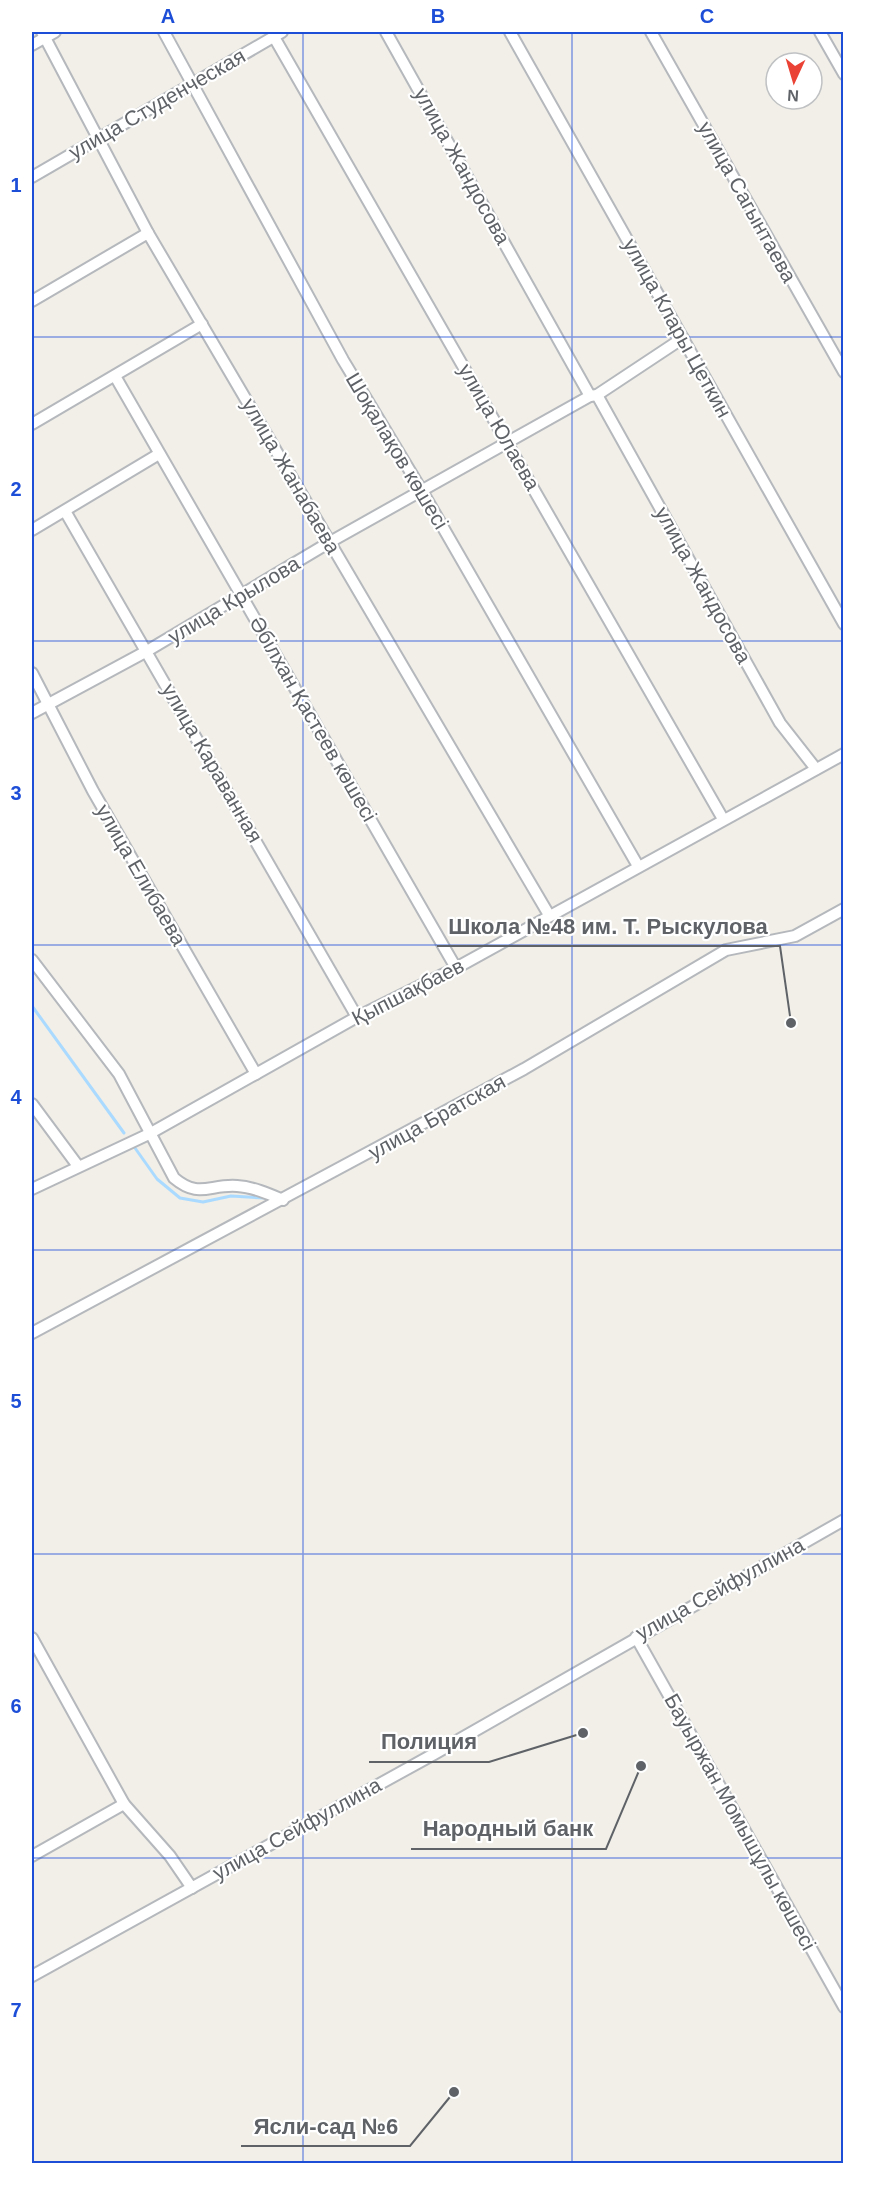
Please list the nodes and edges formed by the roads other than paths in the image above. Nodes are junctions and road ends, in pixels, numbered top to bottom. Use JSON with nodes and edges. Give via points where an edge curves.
{"nodes":[{"id":1,"x":164,"y":32,"type":"edge"},
{"id":2,"x":386,"y":32,"type":"edge"},
{"id":3,"x":510,"y":32,"type":"edge"},
{"id":4,"x":651,"y":32,"type":"edge"},
{"id":5,"x":820,"y":32,"type":"edge"},
{"id":6,"x":47,"y":33,"type":"edge"},
{"id":7,"x":278,"y":34,"type":"edge"},
{"id":8,"x":32,"y":45,"type":"edge"},
{"id":9,"x":843,"y":74,"type":"edge"},
{"id":10,"x":193,"y":84,"type":"junction"},
{"id":11,"x":100,"y":137,"type":"junction"},
{"id":12,"x":32,"y":177,"type":"edge"},
{"id":13,"x":148,"y":233,"type":"junction"},
{"id":14,"x":32,"y":301,"type":"edge"},
{"id":15,"x":202,"y":324,"type":"junction"},
{"id":16,"x":683,"y":338,"type":"junction"},
{"id":17,"x":843,"y":372,"type":"edge"},
{"id":18,"x":115,"y":376,"type":"junction"},
{"id":19,"x":594,"y":395,"type":"junction"},
{"id":20,"x":32,"y":424,"type":"edge"},
{"id":21,"x":509,"y":444,"type":"junction"},
{"id":22,"x":159,"y":454,"type":"junction"},
{"id":23,"x":422,"y":491,"type":"junction"},
{"id":24,"x":65,"y":511,"type":"junction"},
{"id":25,"x":32,"y":530,"type":"edge"},
{"id":26,"x":330,"y":542,"type":"junction"},
{"id":27,"x":242,"y":596,"type":"junction"},
{"id":28,"x":843,"y":624,"type":"edge"},
{"id":29,"x":147,"y":651,"type":"junction"},
{"id":30,"x":32,"y":674,"type":"edge"},
{"id":31,"x":49,"y":704,"type":"junction"},
{"id":32,"x":32,"y":713,"type":"edge"},
{"id":33,"x":843,"y":754,"type":"edge"},
{"id":34,"x":816,"y":769,"type":"junction"},
{"id":35,"x":723,"y":819,"type":"junction"},
{"id":36,"x":638,"y":866,"type":"junction"},
{"id":37,"x":843,"y":909,"type":"edge"},
{"id":38,"x":549,"y":915,"type":"junction"},
{"id":39,"x":32,"y":960,"type":"edge"},
{"id":40,"x":456,"y":968,"type":"junction"},
{"id":41,"x":357,"y":1017,"type":"junction"},
{"id":42,"x":256,"y":1074,"type":"junction"},
{"id":43,"x":32,"y":1104,"type":"edge"},
{"id":44,"x":149,"y":1134,"type":"junction"},
{"id":45,"x":78,"y":1166,"type":"junction"},
{"id":46,"x":32,"y":1189,"type":"edge"},
{"id":47,"x":283,"y":1200,"type":"junction"},
{"id":48,"x":32,"y":1333,"type":"edge"},
{"id":49,"x":843,"y":1520,"type":"edge"},
{"id":50,"x":636,"y":1637,"type":"junction"},
{"id":51,"x":32,"y":1638,"type":"edge"},
{"id":52,"x":124,"y":1804,"type":"junction"},
{"id":53,"x":32,"y":1856,"type":"edge"},
{"id":54,"x":192,"y":1888,"type":"junction"},
{"id":55,"x":32,"y":1976,"type":"edge"},
{"id":56,"x":843,"y":2007,"type":"edge"}],
"edges":[{"from":1,"to":10,"type":"street","name":"Шоқалақов көшесі"},
{"from":2,"to":19,"type":"street","name":"улица Жандосова"},
{"from":3,"to":16,"type":"street","name":"улица Клары Цеткин"},
{"from":4,"to":17,"type":"street","name":"улица Сагынтаева"},
{"from":5,"to":9,"type":"street"},
{"from":6,"to":8,"type":"street"},
{"from":6,"to":11,"type":"street","name":"улица Жанабаева"},
{"from":7,"to":10,"type":"street","name":"улица Студенческая"},
{"from":7,"to":21,"type":"street","name":"улица Юлаева"},
{"from":10,"to":11,"type":"street","name":"улица Студенческая"},
{"from":10,"to":23,"type":"street","name":"Шоқалақов көшесі","via":[[343,360]]},
{"from":11,"to":12,"type":"street","name":"улица Студенческая"},
{"from":11,"to":13,"type":"street","name":"улица Жанабаева"},
{"from":13,"to":14,"type":"street"},
{"from":13,"to":15,"type":"street","name":"улица Жанабаева"},
{"from":15,"to":18,"type":"street"},
{"from":15,"to":26,"type":"street","name":"улица Жанабаева"},
{"from":16,"to":19,"type":"street","name":"улица Крылова"},
{"from":16,"to":28,"type":"street","name":"улица Клары Цеткин"},
{"from":18,"to":20,"type":"street"},
{"from":18,"to":22,"type":"street","name":"Әбілхан Қастеев көшесі"},
{"from":19,"to":21,"type":"street","name":"улица Крылова"},
{"from":19,"to":34,"type":"street","name":"улица Жандосова","via":[[780,723]]},
{"from":21,"to":23,"type":"street","name":"улица Крылова"},
{"from":21,"to":35,"type":"street","name":"улица Юлаева"},
{"from":22,"to":24,"type":"street"},
{"from":22,"to":27,"type":"street","name":"Әбілхан Қастеев көшесі"},
{"from":23,"to":26,"type":"street","name":"улица Крылова"},
{"from":23,"to":36,"type":"street","name":"Шоқалақов көшесі"},
{"from":24,"to":25,"type":"street"},
{"from":24,"to":29,"type":"street","name":"улица Караванная"},
{"from":26,"to":27,"type":"street","name":"улица Крылова"},
{"from":26,"to":38,"type":"street","name":"улица Жанабаева"},
{"from":27,"to":29,"type":"street","name":"улица Крылова"},
{"from":27,"to":40,"type":"street","name":"Әбілхан Қастеев көшесі"},
{"from":29,"to":31,"type":"street","name":"улица Крылова"},
{"from":29,"to":41,"type":"street","name":"улица Караванная"},
{"from":30,"to":31,"type":"street","name":"улица Елибаева"},
{"from":31,"to":32,"type":"street","name":"улица Крылова"},
{"from":31,"to":42,"type":"street","name":"улица Елибаева","via":[[93,791]]},
{"from":33,"to":34,"type":"street","name":"Қыпшақбаев"},
{"from":34,"to":35,"type":"street","name":"Қыпшақбаев"},
{"from":35,"to":36,"type":"street","name":"Қыпшақбаев"},
{"from":36,"to":38,"type":"street","name":"Қыпшақбаев"},
{"from":37,"to":47,"type":"street","name":"улица Братская","via":[[795,936],[726,950],[524,1069]]},
{"from":38,"to":40,"type":"street","name":"Қыпшақбаев"},
{"from":39,"to":44,"type":"street","via":[[119,1074]]},
{"from":40,"to":41,"type":"street","name":"Қыпшақбаев"},
{"from":41,"to":42,"type":"street","name":"Қыпшақбаев"},
{"from":42,"to":44,"type":"street","name":"Қыпшақбаев"},
{"from":43,"to":45,"type":"street"},
{"from":44,"to":45,"type":"street","name":"Қыпшақбаев"},
{"from":44,"to":47,"type":"street","via":[[174,1178],[186,1188],[200,1191],[237,1186]]},
{"from":45,"to":46,"type":"street","name":"Қыпшақбаев"},
{"from":47,"to":48,"type":"street","name":"улица Братская"},
{"from":49,"to":50,"type":"street","name":"улица Сейфуллина"},
{"from":50,"to":54,"type":"street","name":"улица Сейфуллина"},
{"from":50,"to":56,"type":"street","name":"Бауыржан Момышұлы көшесі"},
{"from":51,"to":52,"type":"street"},
{"from":52,"to":53,"type":"street"},
{"from":52,"to":54,"type":"street","via":[[170,1856]]},
{"from":54,"to":55,"type":"street","name":"улица Сейфуллина"}]}
